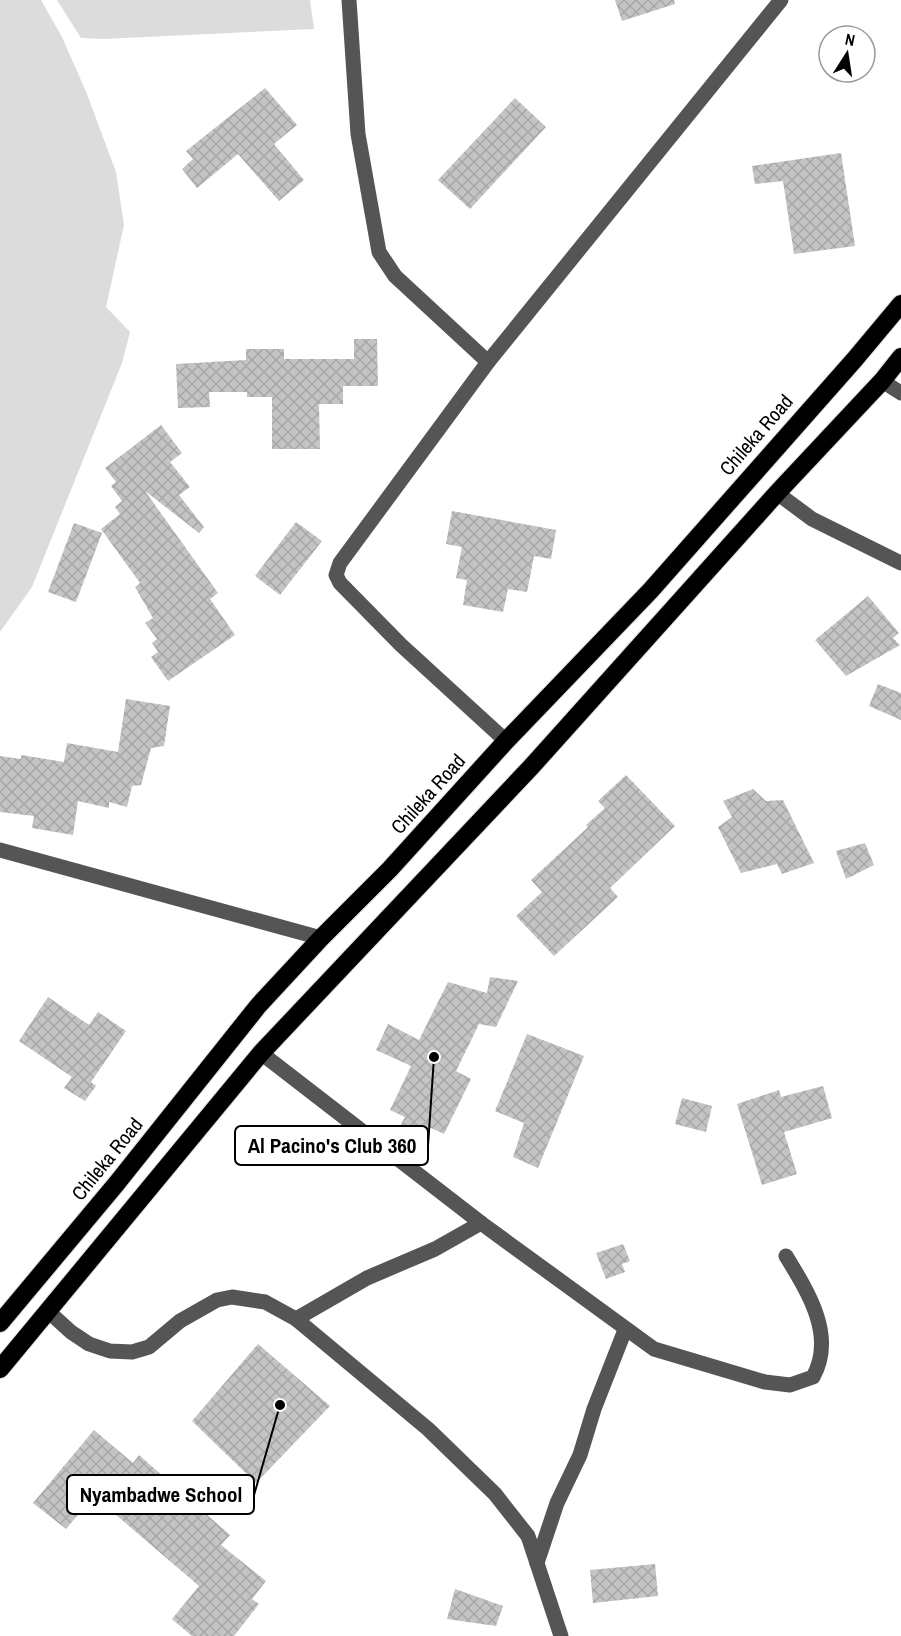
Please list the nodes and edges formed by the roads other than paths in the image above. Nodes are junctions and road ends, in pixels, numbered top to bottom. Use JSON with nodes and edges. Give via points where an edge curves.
{"nodes":[{"id":1,"x":349,"y":0,"type":"edge"},
{"id":2,"x":781,"y":0,"type":"edge"},
{"id":3,"x":901,"y":304,"type":"edge"},
{"id":4,"x":901,"y":357,"type":"edge"},
{"id":5,"x":488,"y":362,"type":"junction"},
{"id":6,"x":882,"y":381,"type":"junction"},
{"id":7,"x":901,"y":393,"type":"edge"},
{"id":8,"x":777,"y":493,"type":"junction"},
{"id":9,"x":901,"y":563,"type":"edge"},
{"id":10,"x":506,"y":741,"type":"junction"},
{"id":11,"x":0,"y":850,"type":"edge"},
{"id":12,"x":321,"y":938,"type":"junction"},
{"id":13,"x":261,"y":1053,"type":"junction"},
{"id":14,"x":481,"y":1223,"type":"junction"},
{"id":15,"x":786,"y":1256,"type":"dead end"},
{"id":16,"x":49,"y":1312,"type":"junction"},
{"id":17,"x":296,"y":1319,"type":"junction"},
{"id":18,"x":0,"y":1323,"type":"edge"},
{"id":19,"x":625,"y":1330,"type":"junction"},
{"id":20,"x":0,"y":1369,"type":"edge"},
{"id":21,"x":537,"y":1563,"type":"junction"},
{"id":22,"x":561,"y":1636,"type":"edge"}],
"edges":[{"from":1,"to":5,"type":"street","via":[[357,134],[379,252],[395,276]]},
{"from":2,"to":5,"type":"street"},
{"from":3,"to":10,"type":"highway","name":"Chileka Road","via":[[651,590]]},
{"from":4,"to":6,"type":"highway"},
{"from":5,"to":10,"type":"street","via":[[340,563],[336,574],[340,583],[401,645]]},
{"from":6,"to":7,"type":"street"},
{"from":6,"to":8,"type":"highway"},
{"from":8,"to":9,"type":"street","via":[[812,519]]},
{"from":8,"to":13,"type":"highway","via":[[532,766]]},
{"from":10,"to":12,"type":"highway","name":"Chileka Road","via":[[390,869]]},
{"from":11,"to":12,"type":"street"},
{"from":12,"to":18,"type":"highway","name":"Chileka Road","via":[[258,1006]]},
{"from":13,"to":14,"type":"street"},
{"from":13,"to":16,"type":"highway"},
{"from":14,"to":17,"type":"street","via":[[435,1249],[367,1278]]},
{"from":14,"to":19,"type":"street"},
{"from":15,"to":19,"type":"street","via":[[808,1292],[822,1333],[822,1362],[813,1377],[790,1385],[765,1382],[654,1349]]},
{"from":16,"to":17,"type":"street","via":[[89,1344],[110,1351],[132,1352],[149,1347],[180,1321],[217,1300],[232,1297],[265,1302]]},
{"from":16,"to":20,"type":"highway"},
{"from":17,"to":21,"type":"street","via":[[428,1429],[495,1494],[528,1536]]},
{"from":19,"to":21,"type":"street"},
{"from":21,"to":22,"type":"street"}]}
